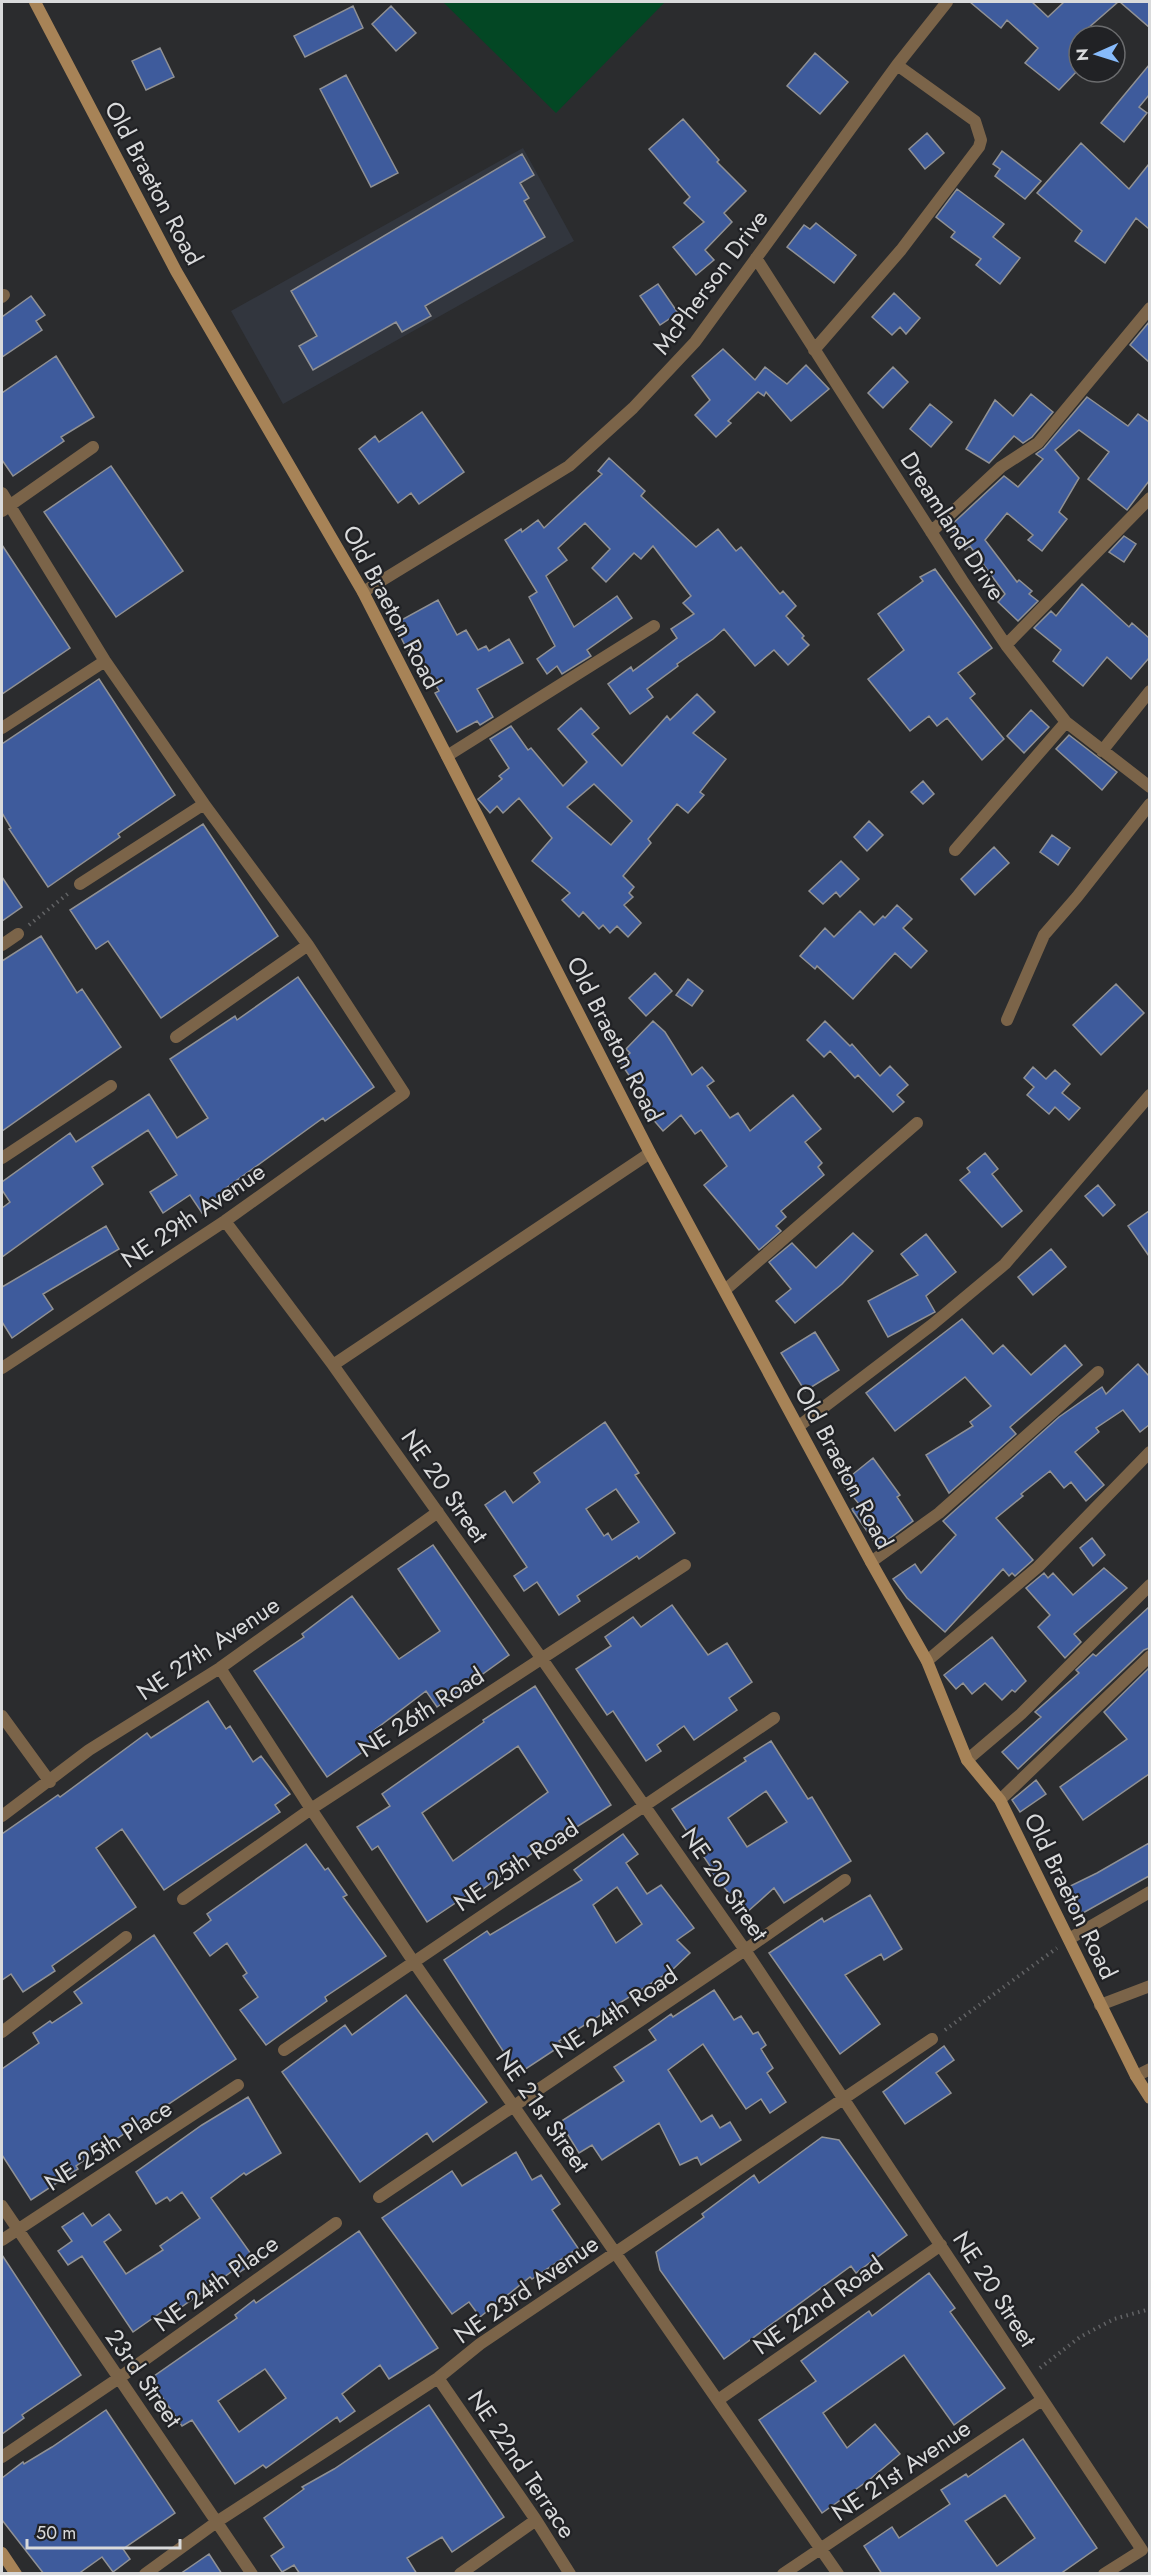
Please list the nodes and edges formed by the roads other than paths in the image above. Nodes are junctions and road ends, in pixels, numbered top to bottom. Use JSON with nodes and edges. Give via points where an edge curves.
{"nodes":[{"id":1,"x":35,"y":2,"type":"edge"},
{"id":2,"x":947,"y":2,"type":"edge"},
{"id":3,"x":897,"y":65,"type":"junction"},
{"id":4,"x":756,"y":258,"type":"junction"},
{"id":5,"x":1149,"y":308,"type":"edge"},
{"id":6,"x":814,"y":350,"type":"junction"},
{"id":7,"x":93,"y":447,"type":"dead end"},
{"id":8,"x":2,"y":493,"type":"edge"},
{"id":9,"x":1149,"y":498,"type":"edge"},
{"id":10,"x":6,"y":508,"type":"edge"},
{"id":11,"x":931,"y":532,"type":"junction"},
{"id":12,"x":363,"y":592,"type":"junction"},
{"id":13,"x":654,"y":626,"type":"dead end"},
{"id":14,"x":1006,"y":645,"type":"junction"},
{"id":15,"x":105,"y":661,"type":"junction"},
{"id":16,"x":1149,"y":691,"type":"edge"},
{"id":17,"x":1066,"y":722,"type":"junction"},
{"id":18,"x":2,"y":728,"type":"edge"},
{"id":19,"x":1102,"y":751,"type":"junction"},
{"id":20,"x":447,"y":756,"type":"junction"},
{"id":21,"x":1149,"y":787,"type":"edge"},
{"id":22,"x":204,"y":804,"type":"junction"},
{"id":23,"x":1149,"y":804,"type":"edge"},
{"id":24,"x":955,"y":850,"type":"dead end"},
{"id":25,"x":80,"y":884,"type":"road end"},
{"id":26,"x":18,"y":934,"type":"road end"},
{"id":27,"x":2,"y":945,"type":"edge"},
{"id":28,"x":308,"y":945,"type":"junction"},
{"id":29,"x":1007,"y":1020,"type":"dead end"},
{"id":30,"x":176,"y":1037,"type":"dead end"},
{"id":31,"x":111,"y":1086,"type":"dead end"},
{"id":32,"x":1149,"y":1095,"type":"edge"},
{"id":33,"x":917,"y":1123,"type":"dead end"},
{"id":34,"x":650,"y":1153,"type":"junction"},
{"id":35,"x":2,"y":1158,"type":"edge"},
{"id":36,"x":225,"y":1221,"type":"junction"},
{"id":37,"x":725,"y":1290,"type":"junction"},
{"id":38,"x":3,"y":1363,"type":"edge"},
{"id":39,"x":333,"y":1365,"type":"junction"},
{"id":40,"x":1098,"y":1372,"type":"dead end"},
{"id":41,"x":799,"y":1426,"type":"junction"},
{"id":42,"x":1149,"y":1452,"type":"edge"},
{"id":43,"x":438,"y":1512,"type":"junction"},
{"id":44,"x":871,"y":1562,"type":"junction"},
{"id":45,"x":685,"y":1565,"type":"dead end"},
{"id":46,"x":1149,"y":1585,"type":"edge"},
{"id":47,"x":1149,"y":1656,"type":"edge"},
{"id":48,"x":542,"y":1659,"type":"junction"},
{"id":49,"x":927,"y":1661,"type":"junction"},
{"id":50,"x":220,"y":1668,"type":"junction"},
{"id":51,"x":2,"y":1716,"type":"edge"},
{"id":52,"x":774,"y":1718,"type":"dead end"},
{"id":53,"x":967,"y":1760,"type":"junction"},
{"id":54,"x":50,"y":1782,"type":"junction"},
{"id":55,"x":1000,"y":1800,"type":"junction"},
{"id":56,"x":644,"y":1804,"type":"junction"},
{"id":57,"x":311,"y":1809,"type":"junction"},
{"id":58,"x":2,"y":1816,"type":"edge"},
{"id":59,"x":845,"y":1880,"type":"dead end"},
{"id":60,"x":1149,"y":1893,"type":"edge"},
{"id":61,"x":183,"y":1899,"type":"dead end"},
{"id":62,"x":126,"y":1937,"type":"dead end"},
{"id":63,"x":1069,"y":1939,"type":"junction"},
{"id":64,"x":745,"y":1950,"type":"junction"},
{"id":65,"x":413,"y":1961,"type":"junction"},
{"id":66,"x":1149,"y":1986,"type":"edge"},
{"id":67,"x":1100,"y":2005,"type":"junction"},
{"id":68,"x":2,"y":2032,"type":"edge"},
{"id":69,"x":932,"y":2039,"type":"road end"},
{"id":70,"x":284,"y":2050,"type":"dead end"},
{"id":71,"x":1149,"y":2069,"type":"edge"},
{"id":72,"x":1136,"y":2076,"type":"junction"},
{"id":73,"x":237,"y":2085,"type":"dead end"},
{"id":74,"x":1149,"y":2098,"type":"edge"},
{"id":75,"x":843,"y":2101,"type":"junction"},
{"id":76,"x":513,"y":2106,"type":"junction"},
{"id":77,"x":378,"y":2197,"type":"dead end"},
{"id":78,"x":2,"y":2206,"type":"edge"},
{"id":79,"x":336,"y":2223,"type":"dead end"},
{"id":80,"x":17,"y":2230,"type":"junction"},
{"id":81,"x":2,"y":2240,"type":"edge"},
{"id":82,"x":941,"y":2245,"type":"junction"},
{"id":83,"x":616,"y":2252,"type":"junction"},
{"id":84,"x":119,"y":2378,"type":"junction"},
{"id":85,"x":438,"y":2378,"type":"junction"},
{"id":86,"x":718,"y":2400,"type":"junction"},
{"id":87,"x":1042,"y":2400,"type":"junction"},
{"id":88,"x":2,"y":2457,"type":"edge"},
{"id":89,"x":536,"y":2520,"type":"junction"},
{"id":90,"x":218,"y":2521,"type":"junction"},
{"id":91,"x":821,"y":2550,"type":"junction"},
{"id":92,"x":2,"y":2553,"type":"edge"},
{"id":93,"x":16,"y":2574,"type":"edge"},
{"id":94,"x":145,"y":2574,"type":"edge"},
{"id":95,"x":252,"y":2574,"type":"edge"},
{"id":96,"x":460,"y":2574,"type":"edge"},
{"id":97,"x":570,"y":2574,"type":"edge"},
{"id":98,"x":783,"y":2574,"type":"edge"},
{"id":99,"x":837,"y":2574,"type":"edge"},
{"id":100,"x":1104,"y":2574,"type":"edge"}],
"edges":[{"from":1,"to":12,"type":"street","name":"Old Braeton Road","via":[[176,272]]},
{"from":2,"to":3,"type":"street","name":"McPherson Drive"},
{"from":3,"to":4,"type":"street","name":"McPherson Drive"},
{"from":3,"to":6,"type":"street","via":[[975,121],[981,140],[979,147],[901,250]]},
{"from":4,"to":6,"type":"street","name":"Dreamland Drive"},
{"from":4,"to":12,"type":"street","name":"McPherson Drive","via":[[695,342],[633,408],[569,466]]},
{"from":5,"to":11,"type":"street","via":[[1038,443],[1001,467]]},
{"from":6,"to":11,"type":"street","name":"Dreamland Drive"},
{"from":7,"to":10,"type":"street"},
{"from":8,"to":10,"type":"street"},
{"from":9,"to":14,"type":"street"},
{"from":10,"to":15,"type":"street"},
{"from":11,"to":14,"type":"street","name":"Dreamland Drive"},
{"from":12,"to":20,"type":"street","name":"Old Braeton Road"},
{"from":13,"to":20,"type":"street"},
{"from":14,"to":17,"type":"street","name":"Dreamland Drive"},
{"from":15,"to":18,"type":"street"},
{"from":15,"to":22,"type":"street"},
{"from":16,"to":19,"type":"street"},
{"from":17,"to":19,"type":"street","name":"Dreamland Drive"},
{"from":17,"to":24,"type":"street"},
{"from":19,"to":21,"type":"street","name":"Dreamland Drive"},
{"from":20,"to":34,"type":"street","name":"Old Braeton Road"},
{"from":22,"to":25,"type":"street"},
{"from":22,"to":28,"type":"street"},
{"from":23,"to":29,"type":"street","via":[[1044,935]]},
{"from":26,"to":27,"type":"street"},
{"from":28,"to":30,"type":"street"},
{"from":28,"to":36,"type":"street","name":"NE 29th Avenue","via":[[404,1093]]},
{"from":31,"to":35,"type":"street"},
{"from":32,"to":41,"type":"street","via":[[1005,1264]]},
{"from":33,"to":37,"type":"street"},
{"from":34,"to":37,"type":"street","name":"Old Braeton Road"},
{"from":34,"to":39,"type":"street"},
{"from":36,"to":38,"type":"street","name":"NE 29th Avenue"},
{"from":36,"to":39,"type":"street","name":"NE 20 Street"},
{"from":37,"to":41,"type":"street","name":"Old Braeton Road"},
{"from":39,"to":43,"type":"street","name":"NE 20 Street"},
{"from":40,"to":44,"type":"street","via":[[939,1513]]},
{"from":41,"to":44,"type":"street","name":"Old Braeton Road"},
{"from":42,"to":49,"type":"street","via":[[1038,1567]]},
{"from":43,"to":48,"type":"street","name":"NE 20 Street"},
{"from":43,"to":50,"type":"street","name":"NE 27th Avenue"},
{"from":44,"to":49,"type":"street","name":"Old Braeton Road"},
{"from":45,"to":48,"type":"street","name":"NE 26th Road"},
{"from":46,"to":53,"type":"street","via":[[1021,1714]]},
{"from":47,"to":55,"type":"street"},
{"from":48,"to":56,"type":"street","name":"NE 20 Street"},
{"from":48,"to":57,"type":"street","name":"NE 26th Road"},
{"from":49,"to":53,"type":"street","name":"Old Braeton Road"},
{"from":50,"to":54,"type":"street","name":"NE 27th Avenue","via":[[89,1750]]},
{"from":50,"to":57,"type":"street","name":"NE 21st Street"},
{"from":51,"to":54,"type":"street"},
{"from":52,"to":56,"type":"street","name":"NE 25th Road"},
{"from":53,"to":55,"type":"street","name":"Old Braeton Road"},
{"from":54,"to":58,"type":"street","name":"NE 27th Avenue"},
{"from":55,"to":63,"type":"street","name":"Old Braeton Road"},
{"from":56,"to":64,"type":"street","name":"NE 20 Street"},
{"from":56,"to":65,"type":"street","name":"NE 25th Road"},
{"from":57,"to":61,"type":"street","name":"NE 26th Road"},
{"from":57,"to":65,"type":"street","name":"NE 21st Street"},
{"from":59,"to":64,"type":"street","name":"NE 24th Road"},
{"from":60,"to":63,"type":"street"},
{"from":62,"to":68,"type":"street"},
{"from":63,"to":67,"type":"street","name":"Old Braeton Road"},
{"from":64,"to":75,"type":"street","name":"NE 20 Street"},
{"from":64,"to":76,"type":"street","name":"NE 24th Road"},
{"from":65,"to":70,"type":"street","name":"NE 25th Road"},
{"from":65,"to":76,"type":"street","name":"NE 21st Street"},
{"from":66,"to":67,"type":"street"},
{"from":67,"to":72,"type":"street","name":"Old Braeton Road"},
{"from":69,"to":75,"type":"street","name":"NE 23rd Avenue"},
{"from":71,"to":72,"type":"street"},
{"from":72,"to":74,"type":"street","name":"Old Braeton Road"},
{"from":73,"to":80,"type":"street","name":"NE 25th Place"},
{"from":75,"to":82,"type":"street","name":"NE 20 Street"},
{"from":75,"to":83,"type":"street","name":"NE 23rd Avenue"},
{"from":76,"to":77,"type":"street","name":"NE 24th Road"},
{"from":76,"to":83,"type":"street","name":"NE 21st Street"},
{"from":78,"to":80,"type":"street","name":"23rd Street"},
{"from":79,"to":84,"type":"street","name":"NE 24th Place"},
{"from":80,"to":81,"type":"street","name":"NE 25th Place"},
{"from":80,"to":84,"type":"street","name":"23rd Street"},
{"from":82,"to":86,"type":"street","name":"NE 22nd Road"},
{"from":82,"to":87,"type":"street","name":"NE 20 Street"},
{"from":83,"to":85,"type":"street","name":"NE 23rd Avenue","via":[[480,2343]]},
{"from":83,"to":86,"type":"street","name":"NE 21st Street"},
{"from":84,"to":88,"type":"street","name":"NE 24th Place"},
{"from":84,"to":90,"type":"street","name":"23rd Street"},
{"from":85,"to":89,"type":"street","name":"NE 22nd Terrace"},
{"from":85,"to":90,"type":"street","name":"NE 23rd Avenue"},
{"from":86,"to":91,"type":"street","name":"NE 21st Street"},
{"from":87,"to":91,"type":"street","name":"NE 21st Avenue"},
{"from":87,"to":100,"type":"street","name":"NE 20 Street","via":[[1142,2550]]},
{"from":89,"to":96,"type":"street"},
{"from":89,"to":97,"type":"street","name":"NE 22nd Terrace"},
{"from":90,"to":94,"type":"street","name":"NE 23rd Avenue"},
{"from":90,"to":95,"type":"street","name":"23rd Street"},
{"from":91,"to":98,"type":"street","name":"NE 21st Avenue"},
{"from":91,"to":99,"type":"street","name":"NE 21st Street"},
{"from":92,"to":93,"type":"street"}]}
